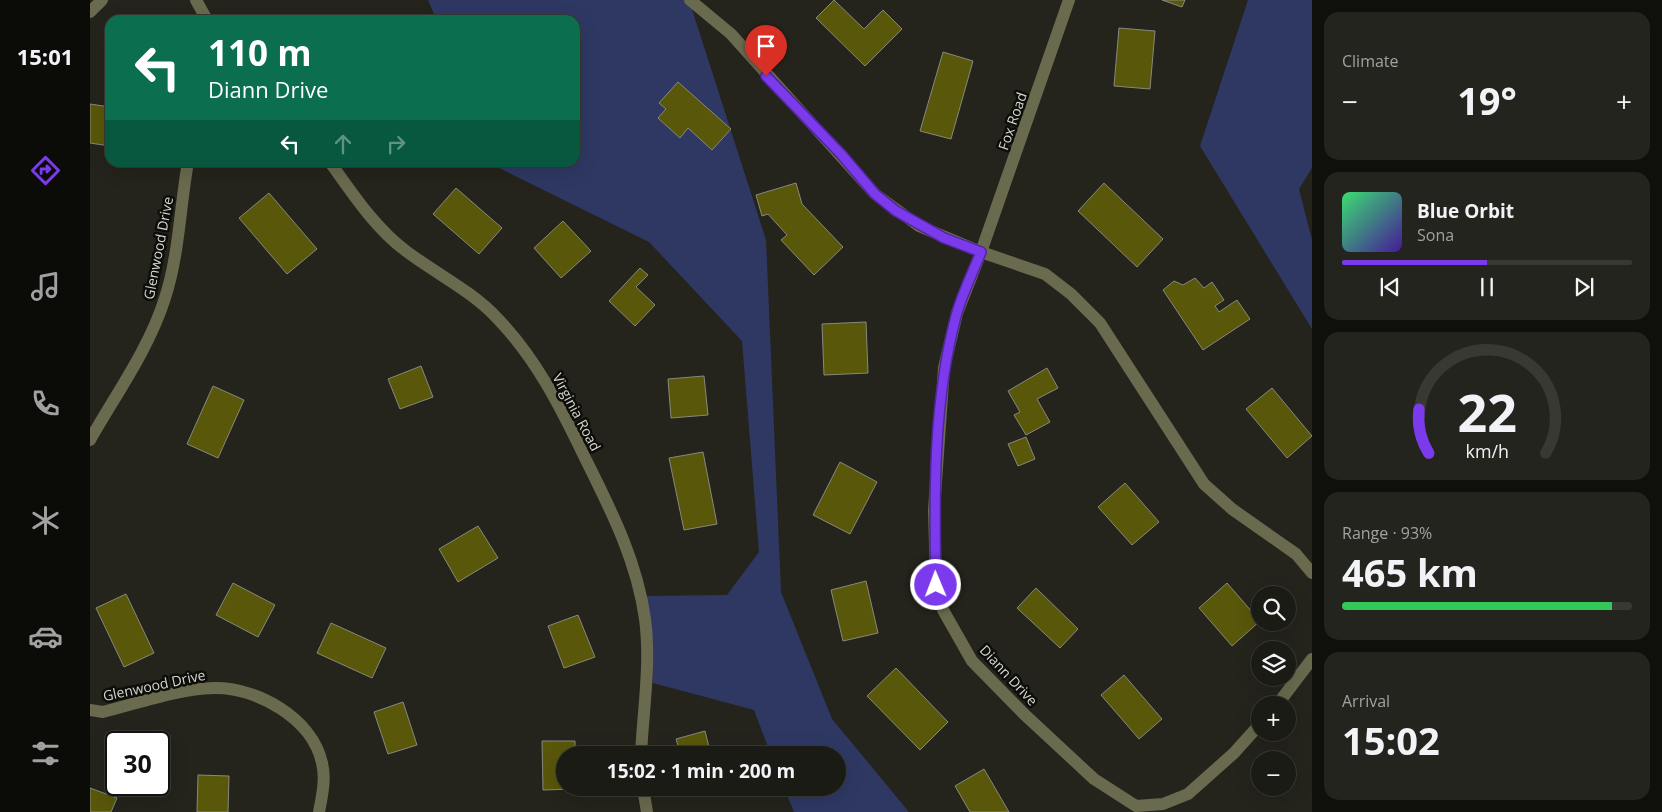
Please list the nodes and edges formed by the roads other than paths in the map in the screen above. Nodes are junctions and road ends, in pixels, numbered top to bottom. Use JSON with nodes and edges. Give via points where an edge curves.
{"nodes":[{"id":1,"x":102,"y":0,"type":"edge"},
{"id":2,"x":196,"y":0,"type":"edge"},
{"id":3,"x":690,"y":0,"type":"edge"},
{"id":4,"x":1069,"y":0,"type":"edge"},
{"id":5,"x":90,"y":12,"type":"edge"},
{"id":6,"x":204,"y":15,"type":"edge"},
{"id":7,"x":187,"y":167,"type":"edge"},
{"id":8,"x":334,"y":167,"type":"edge"},
{"id":9,"x":981,"y":252,"type":"junction"},
{"id":10,"x":90,"y":440,"type":"edge"},
{"id":11,"x":1312,"y":573,"type":"edge"},
{"id":12,"x":1312,"y":659,"type":"edge"},
{"id":13,"x":1284,"y":696,"type":"edge"},
{"id":14,"x":90,"y":710,"type":"edge"},
{"id":15,"x":1251,"y":734,"type":"edge"},
{"id":16,"x":642,"y":746,"type":"edge"},
{"id":17,"x":644,"y":796,"type":"edge"},
{"id":18,"x":319,"y":812,"type":"edge"},
{"id":19,"x":646,"y":812,"type":"edge"}],
"edges":[{"from":1,"to":5,"type":"street"},
{"from":2,"to":6,"type":"street"},
{"from":3,"to":9,"type":"street","via":[[731,34],[875,194],[919,226]]},
{"from":4,"to":9,"type":"street","name":"Fox Road"},
{"from":7,"to":10,"type":"street","name":"Glenwood Drive","via":[[173,264],[157,322]]},
{"from":8,"to":16,"type":"street","name":"Virginia Road","via":[[384,232],[496,317],[528,356],[560,407],[626,543],[637,580],[645,621],[647,663]]},
{"from":9,"to":11,"type":"street","via":[[1044,274],[1071,294],[1106,331],[1204,484],[1232,509],[1296,554]]},
{"from":9,"to":15,"type":"street","name":"Diann Drive","via":[[957,313],[944,368],[934,510],[936,585],[943,610],[972,661],[1024,714],[1094,778],[1136,806],[1163,804],[1188,794]]},
{"from":12,"to":13,"type":"street"},
{"from":14,"to":18,"type":"street","name":"Glenwood Drive","via":[[103,712],[188,690],[216,688],[243,692],[268,702],[302,726],[317,748],[324,774]]},
{"from":17,"to":19,"type":"street"}]}
